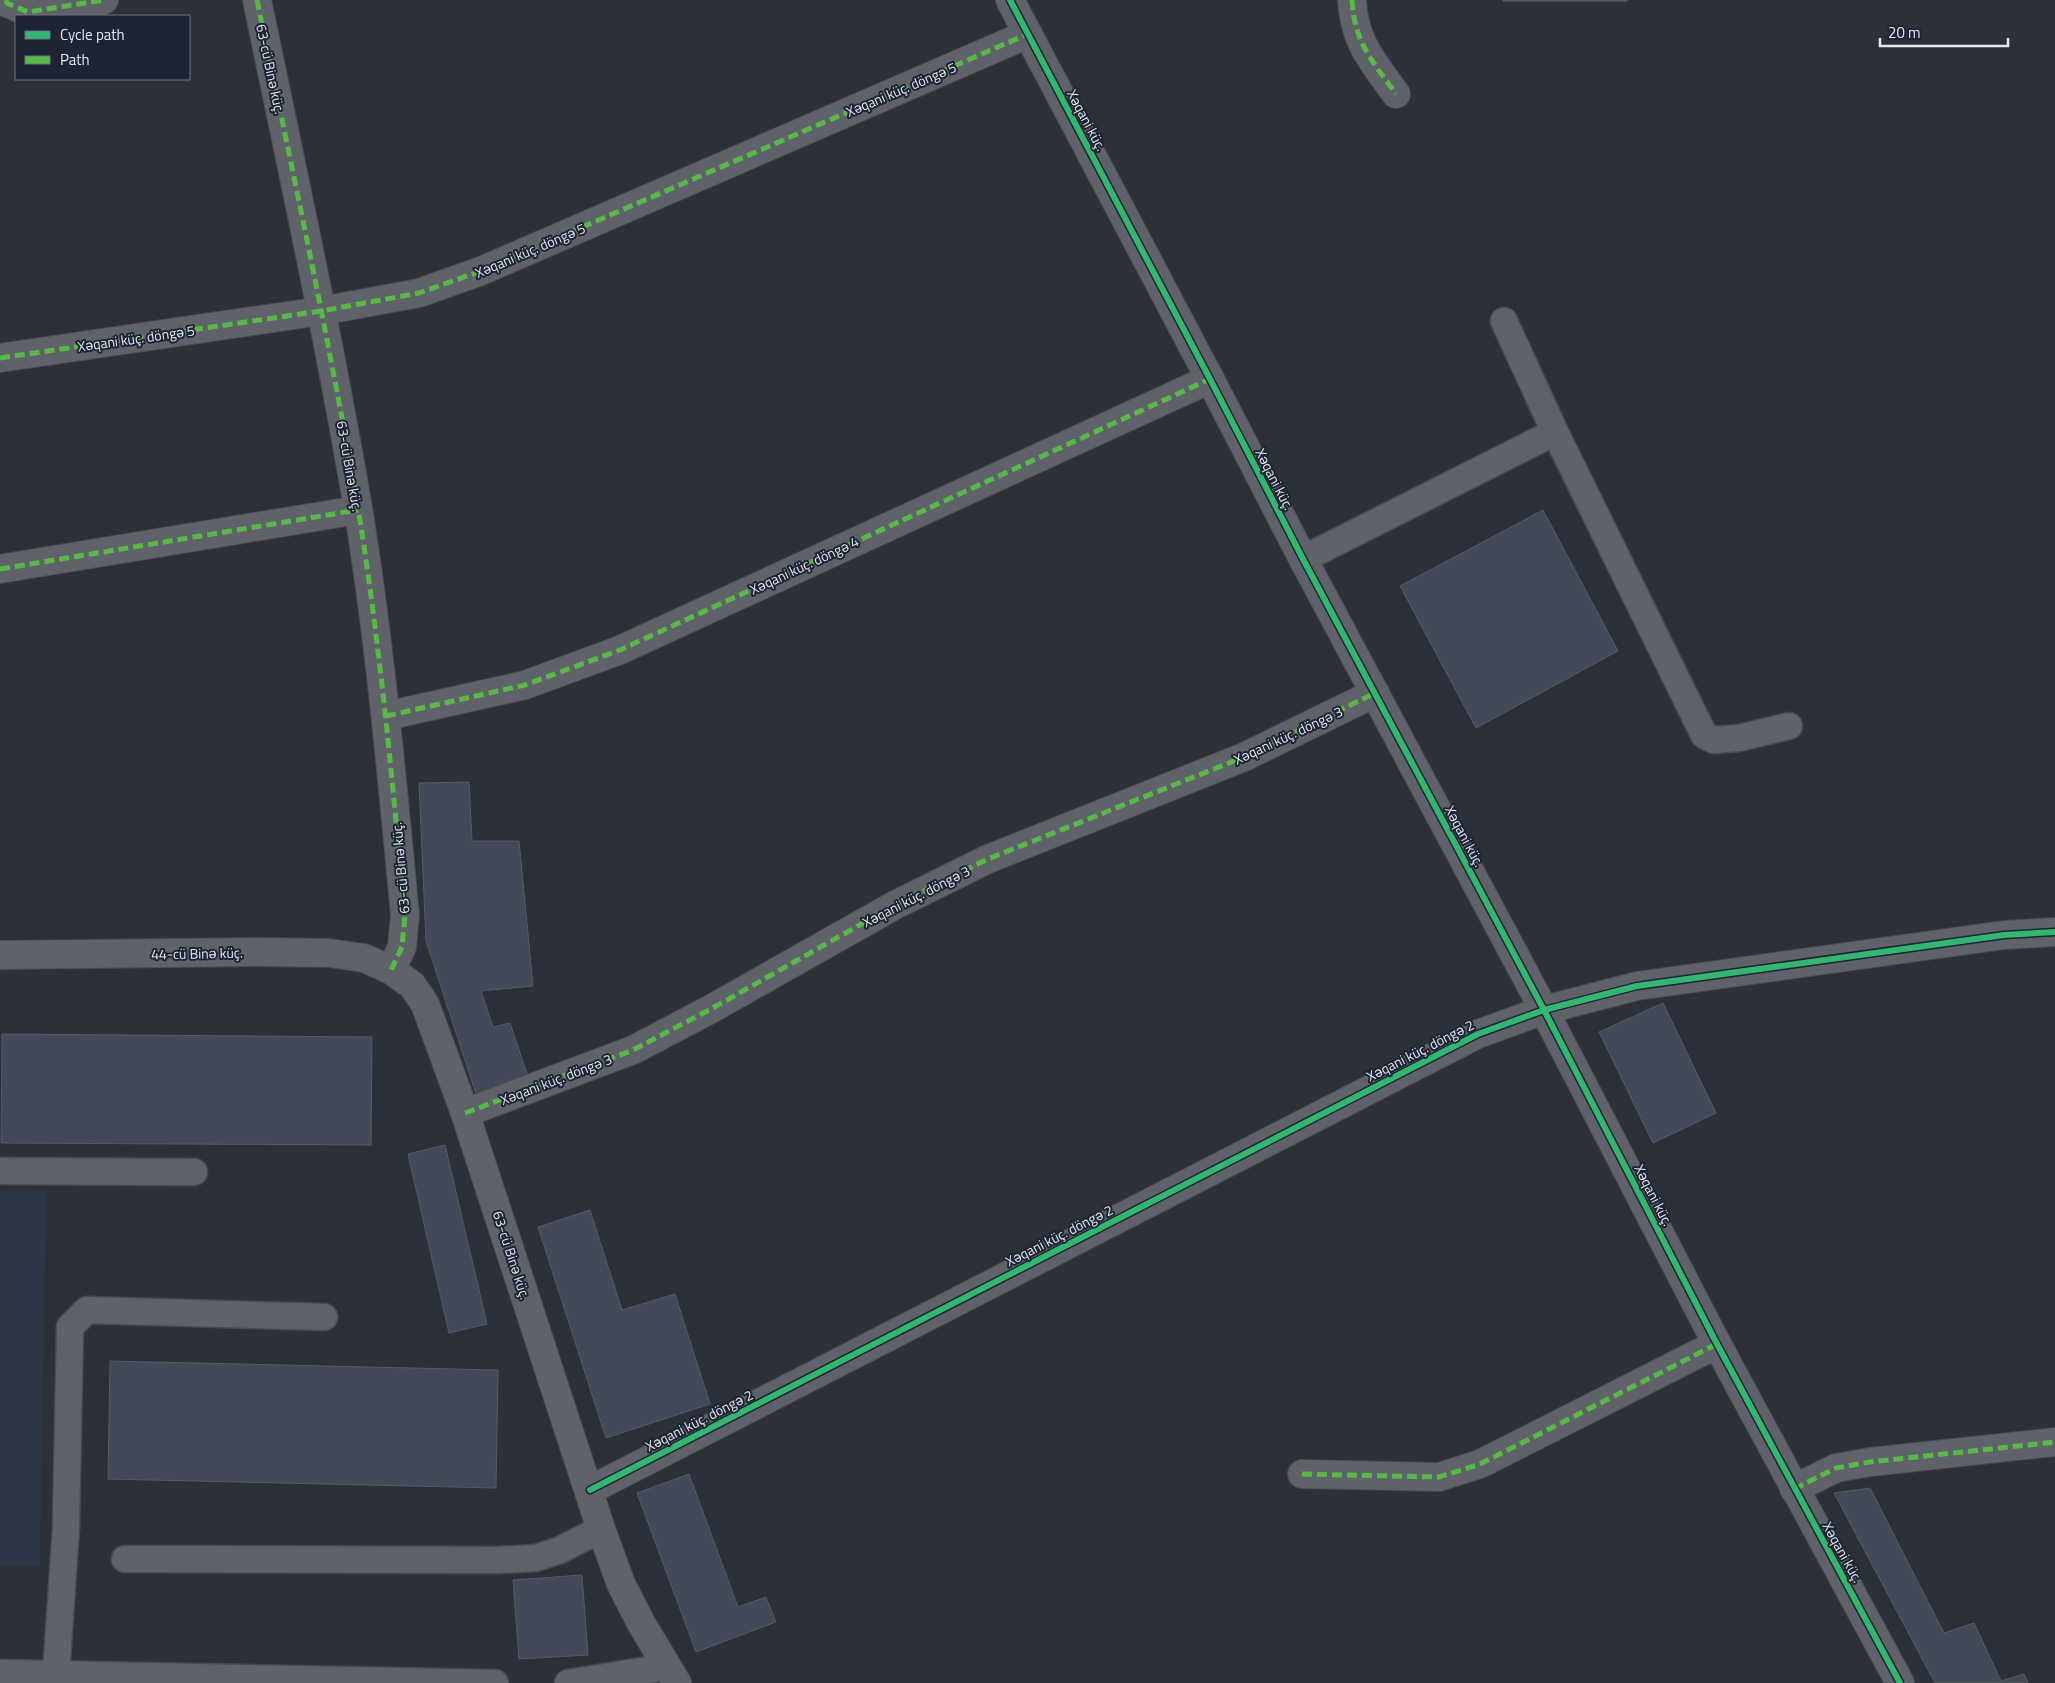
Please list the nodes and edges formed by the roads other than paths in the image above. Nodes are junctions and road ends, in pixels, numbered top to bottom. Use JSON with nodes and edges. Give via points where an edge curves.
{"nodes":[{"id":1,"x":6,"y":0,"type":"edge"},
{"id":2,"x":104,"y":0,"type":"edge"},
{"id":3,"x":257,"y":0,"type":"edge"},
{"id":4,"x":1010,"y":0,"type":"edge"},
{"id":5,"x":1352,"y":0,"type":"edge"},
{"id":6,"x":1028,"y":34,"type":"junction"},
{"id":7,"x":1396,"y":94,"type":"dead end"},
{"id":8,"x":321,"y":311,"type":"junction"},
{"id":9,"x":1504,"y":321,"type":"dead end"},
{"id":10,"x":0,"y":358,"type":"edge"},
{"id":11,"x":1210,"y":379,"type":"junction"},
{"id":12,"x":1555,"y":432,"type":"junction"},
{"id":13,"x":358,"y":510,"type":"junction"},
{"id":14,"x":1302,"y":559,"type":"junction"},
{"id":15,"x":0,"y":569,"type":"edge"},
{"id":16,"x":1375,"y":693,"type":"junction"},
{"id":17,"x":386,"y":716,"type":"junction"},
{"id":18,"x":1789,"y":726,"type":"dead end"},
{"id":19,"x":2055,"y":932,"type":"edge"},
{"id":20,"x":0,"y":955,"type":"edge"},
{"id":21,"x":391,"y":970,"type":"junction"},
{"id":22,"x":1544,"y":1010,"type":"junction"},
{"id":23,"x":465,"y":1113,"type":"junction"},
{"id":24,"x":0,"y":1170,"type":"edge"},
{"id":25,"x":194,"y":1172,"type":"dead end"},
{"id":26,"x":324,"y":1316,"type":"dead end"},
{"id":27,"x":1717,"y":1344,"type":"junction"},
{"id":28,"x":2055,"y":1442,"type":"edge"},
{"id":29,"x":1302,"y":1474,"type":"dead end"},
{"id":30,"x":1794,"y":1489,"type":"junction"},
{"id":31,"x":590,"y":1490,"type":"junction"},
{"id":32,"x":601,"y":1529,"type":"junction"},
{"id":33,"x":125,"y":1559,"type":"dead end"},
{"id":34,"x":0,"y":1673,"type":"edge"},
{"id":35,"x":56,"y":1674,"type":"junction"},
{"id":36,"x":672,"y":1675,"type":"edge"},
{"id":37,"x":495,"y":1683,"type":"edge"},
{"id":38,"x":568,"y":1683,"type":"edge"},
{"id":39,"x":1900,"y":1683,"type":"edge"}],
"edges":[{"from":1,"to":2,"type":"street","via":[[28,12]]},
{"from":3,"to":8,"type":"street","name":"63-cü Binə küç."},
{"from":4,"to":6,"type":"street","name":"Xəqani küç."},
{"from":5,"to":7,"type":"street","via":[[1352,16],[1363,49]]},
{"from":6,"to":8,"type":"street","name":"Xəqani küç. döngə 5","via":[[482,271],[419,293]]},
{"from":6,"to":11,"type":"street","name":"Xəqani küç."},
{"from":8,"to":10,"type":"street","name":"Xəqani küç. döngə 5"},
{"from":8,"to":13,"type":"street","name":"63-cü Binə küç."},
{"from":9,"to":12,"type":"lane"},
{"from":11,"to":14,"type":"street","name":"Xəqani küç."},
{"from":11,"to":17,"type":"street","name":"Xəqani küç. döngə 4","via":[[620,650],[525,686]]},
{"from":12,"to":14,"type":"lane"},
{"from":12,"to":18,"type":"lane","via":[[1704,735],[1714,740],[1739,738]]},
{"from":13,"to":15,"type":"street"},
{"from":13,"to":17,"type":"street","name":"63-cü Binə küç."},
{"from":14,"to":16,"type":"street","name":"Xəqani küç."},
{"from":16,"to":22,"type":"street","name":"Xəqani küç."},
{"from":16,"to":23,"type":"street","name":"Xəqani küç. döngə 3","via":[[1244,757],[988,859],[895,905],[633,1050]]},
{"from":17,"to":21,"type":"street","name":"63-cü Binə küç.","via":[[405,916],[402,947]]},
{"from":19,"to":22,"type":"street","name":"Xəqani küç. döngə 2","via":[[2004,935],[1637,986]]},
{"from":20,"to":21,"type":"street","name":"44-cü Binə küç.","via":[[329,954],[364,958]]},
{"from":21,"to":23,"type":"street","name":"63-cü Binə küç.","via":[[412,985],[425,1004]]},
{"from":22,"to":27,"type":"street","name":"Xəqani küç."},
{"from":22,"to":31,"type":"street","name":"Xəqani küç. döngə 2","via":[[1478,1034]]},
{"from":23,"to":31,"type":"street","name":"63-cü Binə küç."},
{"from":24,"to":25,"type":"lane"},
{"from":26,"to":35,"type":"lane","via":[[87,1310],[70,1327],[66,1528]]},
{"from":27,"to":29,"type":"street","via":[[1472,1466],[1439,1477]]},
{"from":27,"to":30,"type":"street","name":"Xəqani küç."},
{"from":28,"to":30,"type":"street","via":[[1836,1468]]},
{"from":30,"to":39,"type":"street","name":"Xəqani küç."},
{"from":31,"to":32,"type":"street","name":"63-cü Binə küç."},
{"from":32,"to":33,"type":"lane","via":[[536,1558]]},
{"from":32,"to":36,"type":"street","name":"63-cü Binə küç.","via":[[621,1584]]},
{"from":34,"to":35,"type":"lane"},
{"from":35,"to":37,"type":"lane"},
{"from":36,"to":38,"type":"lane"}]}
